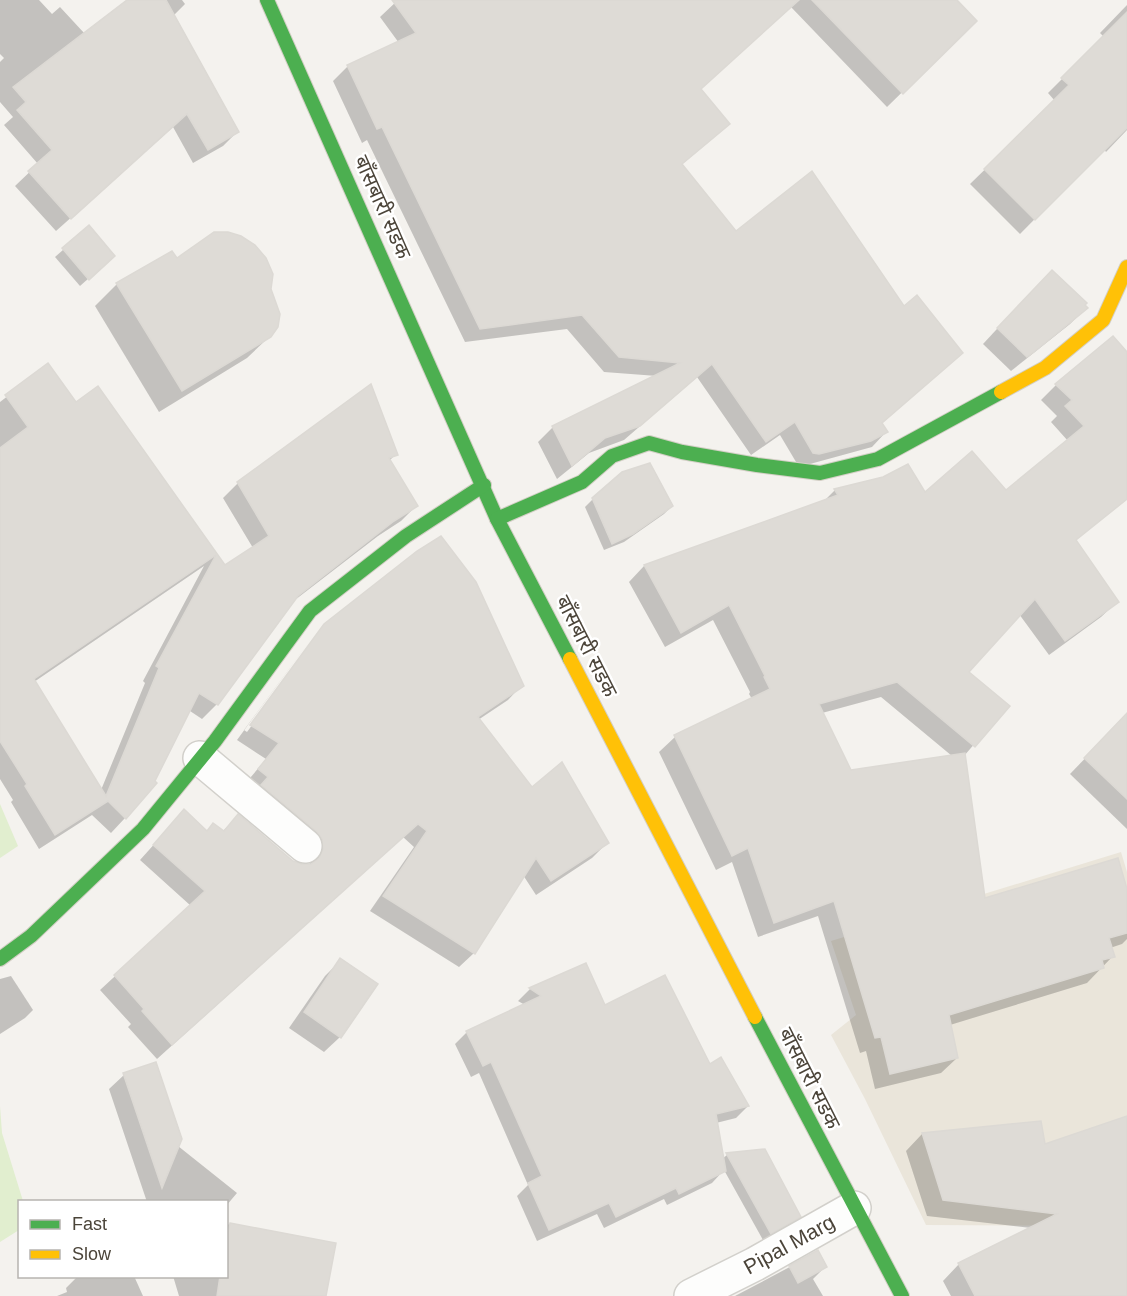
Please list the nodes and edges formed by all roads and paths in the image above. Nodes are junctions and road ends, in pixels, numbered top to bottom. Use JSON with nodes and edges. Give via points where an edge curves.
{"nodes":[{"id":1,"x":267,"y":0,"type":"edge"},
{"id":2,"x":1127,"y":267,"type":"edge"},
{"id":3,"x":484,"y":485,"type":"junction"},
{"id":4,"x":497,"y":519,"type":"junction"},
{"id":5,"x":200,"y":758,"type":"junction"},
{"id":6,"x":305,"y":846,"type":"dead end"},
{"id":7,"x":0,"y":959,"type":"edge"},
{"id":8,"x":854,"y":1208,"type":"junction"},
{"id":9,"x":692,"y":1296,"type":"edge"},
{"id":10,"x":902,"y":1296,"type":"edge"}],
"edges":[{"from":1,"to":3,"type":"main road","name":"बाँसबारी सडक"},
{"from":2,"to":4,"type":"main road","via":[[1103,320],[1045,368],[878,459],[820,473],[682,452],[649,443],[612,456],[582,482]]},
{"from":3,"to":4,"type":"main road","name":"बाँसबारी सडक"},
{"from":3,"to":5,"type":"main road","via":[[406,536],[310,611]]},
{"from":4,"to":8,"type":"main road","name":"बाँसबारी सडक"},
{"from":5,"to":6,"type":"street"},
{"from":5,"to":7,"type":"main road","via":[[143,829],[31,936]]},
{"from":8,"to":9,"type":"street","name":"Pipal Marg"},
{"from":8,"to":10,"type":"main road","name":"बाँसबारी सडक"}]}
